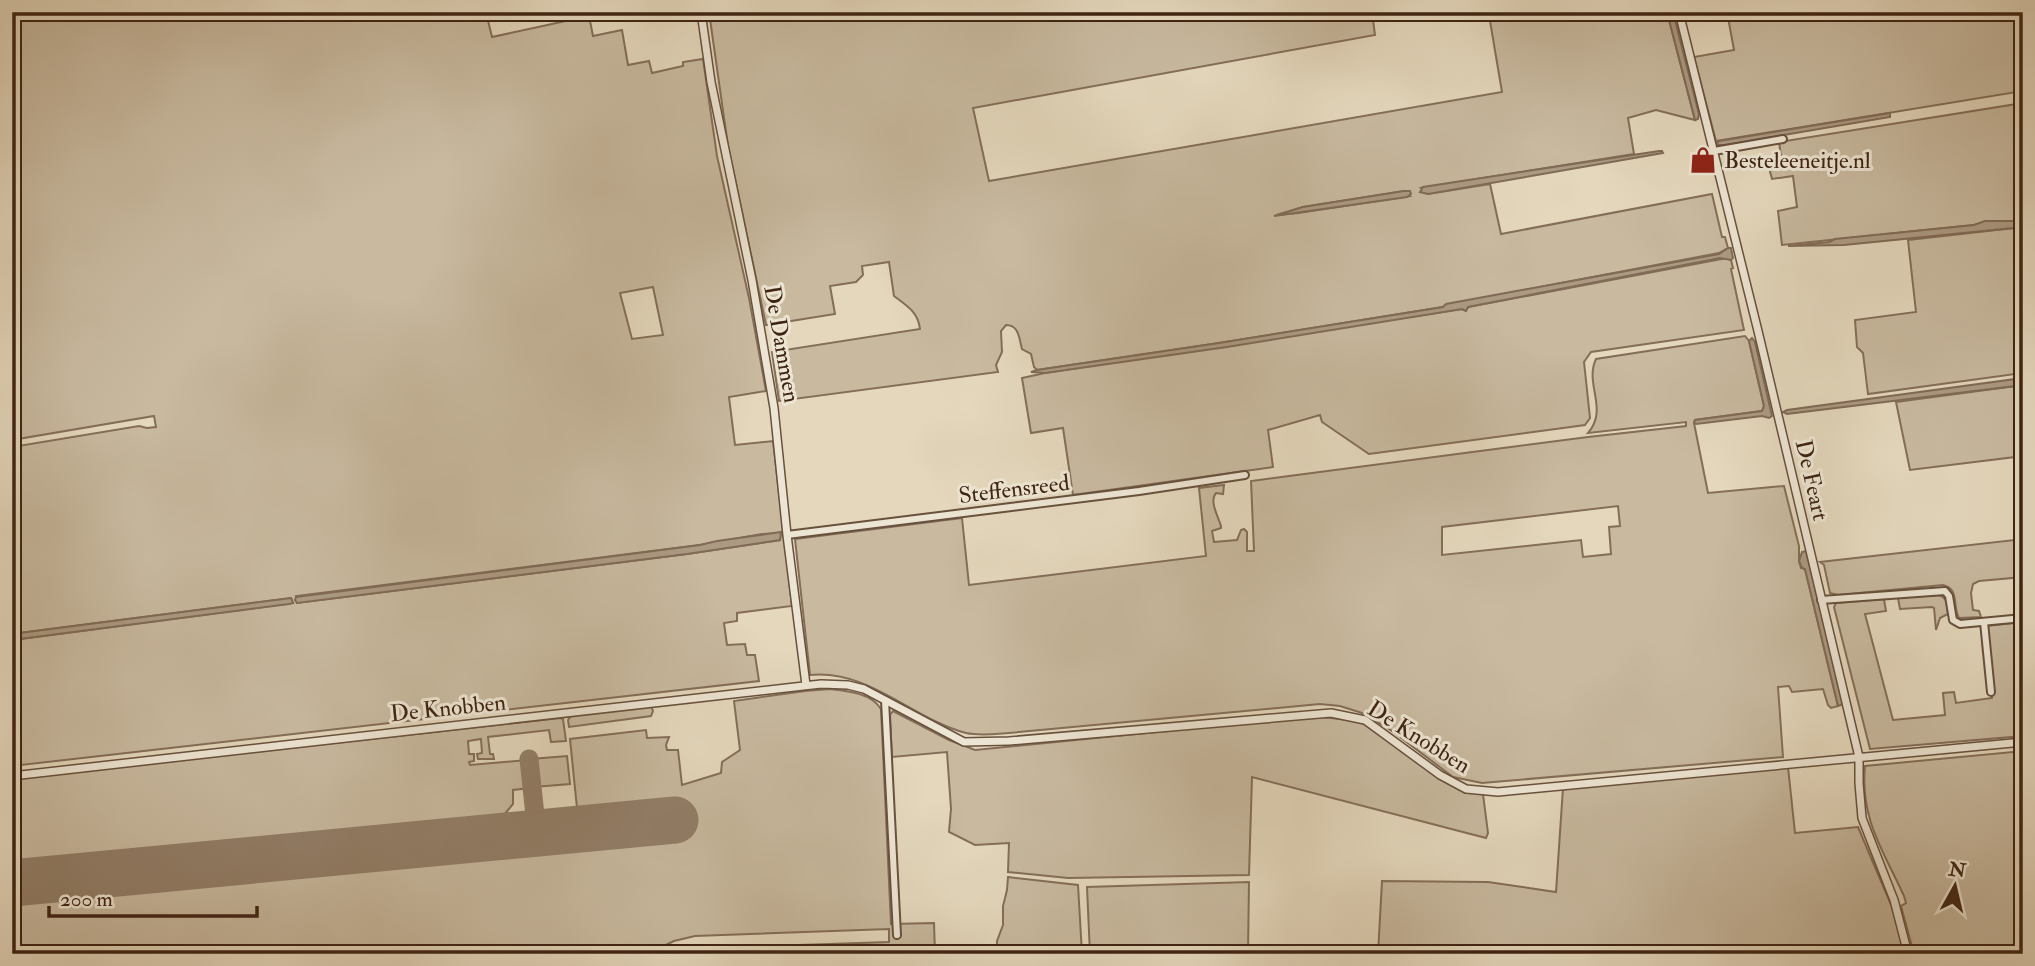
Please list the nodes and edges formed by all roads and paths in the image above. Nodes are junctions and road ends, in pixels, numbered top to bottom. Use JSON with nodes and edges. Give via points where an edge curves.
{"nodes":[{"id":1,"x":701,"y":12,"type":"edge"},
{"id":2,"x":1679,"y":12,"type":"edge"},
{"id":3,"x":1783,"y":139,"type":"dead end"},
{"id":4,"x":1714,"y":151,"type":"junction"},
{"id":5,"x":1245,"y":475,"type":"dead end"},
{"id":6,"x":787,"y":535,"type":"junction"},
{"id":7,"x":1821,"y":600,"type":"junction"},
{"id":8,"x":2023,"y":618,"type":"edge"},
{"id":9,"x":1984,"y":622,"type":"junction"},
{"id":10,"x":806,"y":685,"type":"junction"},
{"id":11,"x":1991,"y":692,"type":"dead end"},
{"id":12,"x":885,"y":700,"type":"junction"},
{"id":13,"x":2023,"y":743,"type":"edge"},
{"id":14,"x":1859,"y":757,"type":"junction"},
{"id":15,"x":12,"y":776,"type":"edge"},
{"id":16,"x":897,"y":935,"type":"dead end"},
{"id":17,"x":1908,"y":954,"type":"edge"}],
"edges":[{"from":1,"to":6,"type":"street","name":"De Dammen","via":[[764,342]]},
{"from":2,"to":4,"type":"street","name":"De Feart"},
{"from":3,"to":4,"type":"street"},
{"from":4,"to":7,"type":"street","name":"De Feart"},
{"from":5,"to":6,"type":"street","name":"Steffensreed"},
{"from":6,"to":10,"type":"street","name":"De Dammen"},
{"from":7,"to":9,"type":"street","via":[[1945,591],[1953,620],[1960,624]]},
{"from":7,"to":14,"type":"street","name":"De Feart"},
{"from":8,"to":9,"type":"street"},
{"from":9,"to":11,"type":"street"},
{"from":10,"to":12,"type":"street","name":"De Knobben","via":[[848,685]]},
{"from":10,"to":15,"type":"street","name":"De Knobben"},
{"from":12,"to":14,"type":"street","name":"De Knobben","via":[[964,742],[1331,713],[1365,720],[1466,789],[1498,792]]},
{"from":12,"to":16,"type":"street"},
{"from":13,"to":14,"type":"street","name":"De Knobben"},
{"from":14,"to":17,"type":"street","name":"De Feart","via":[[1862,818],[1894,900]]}]}
